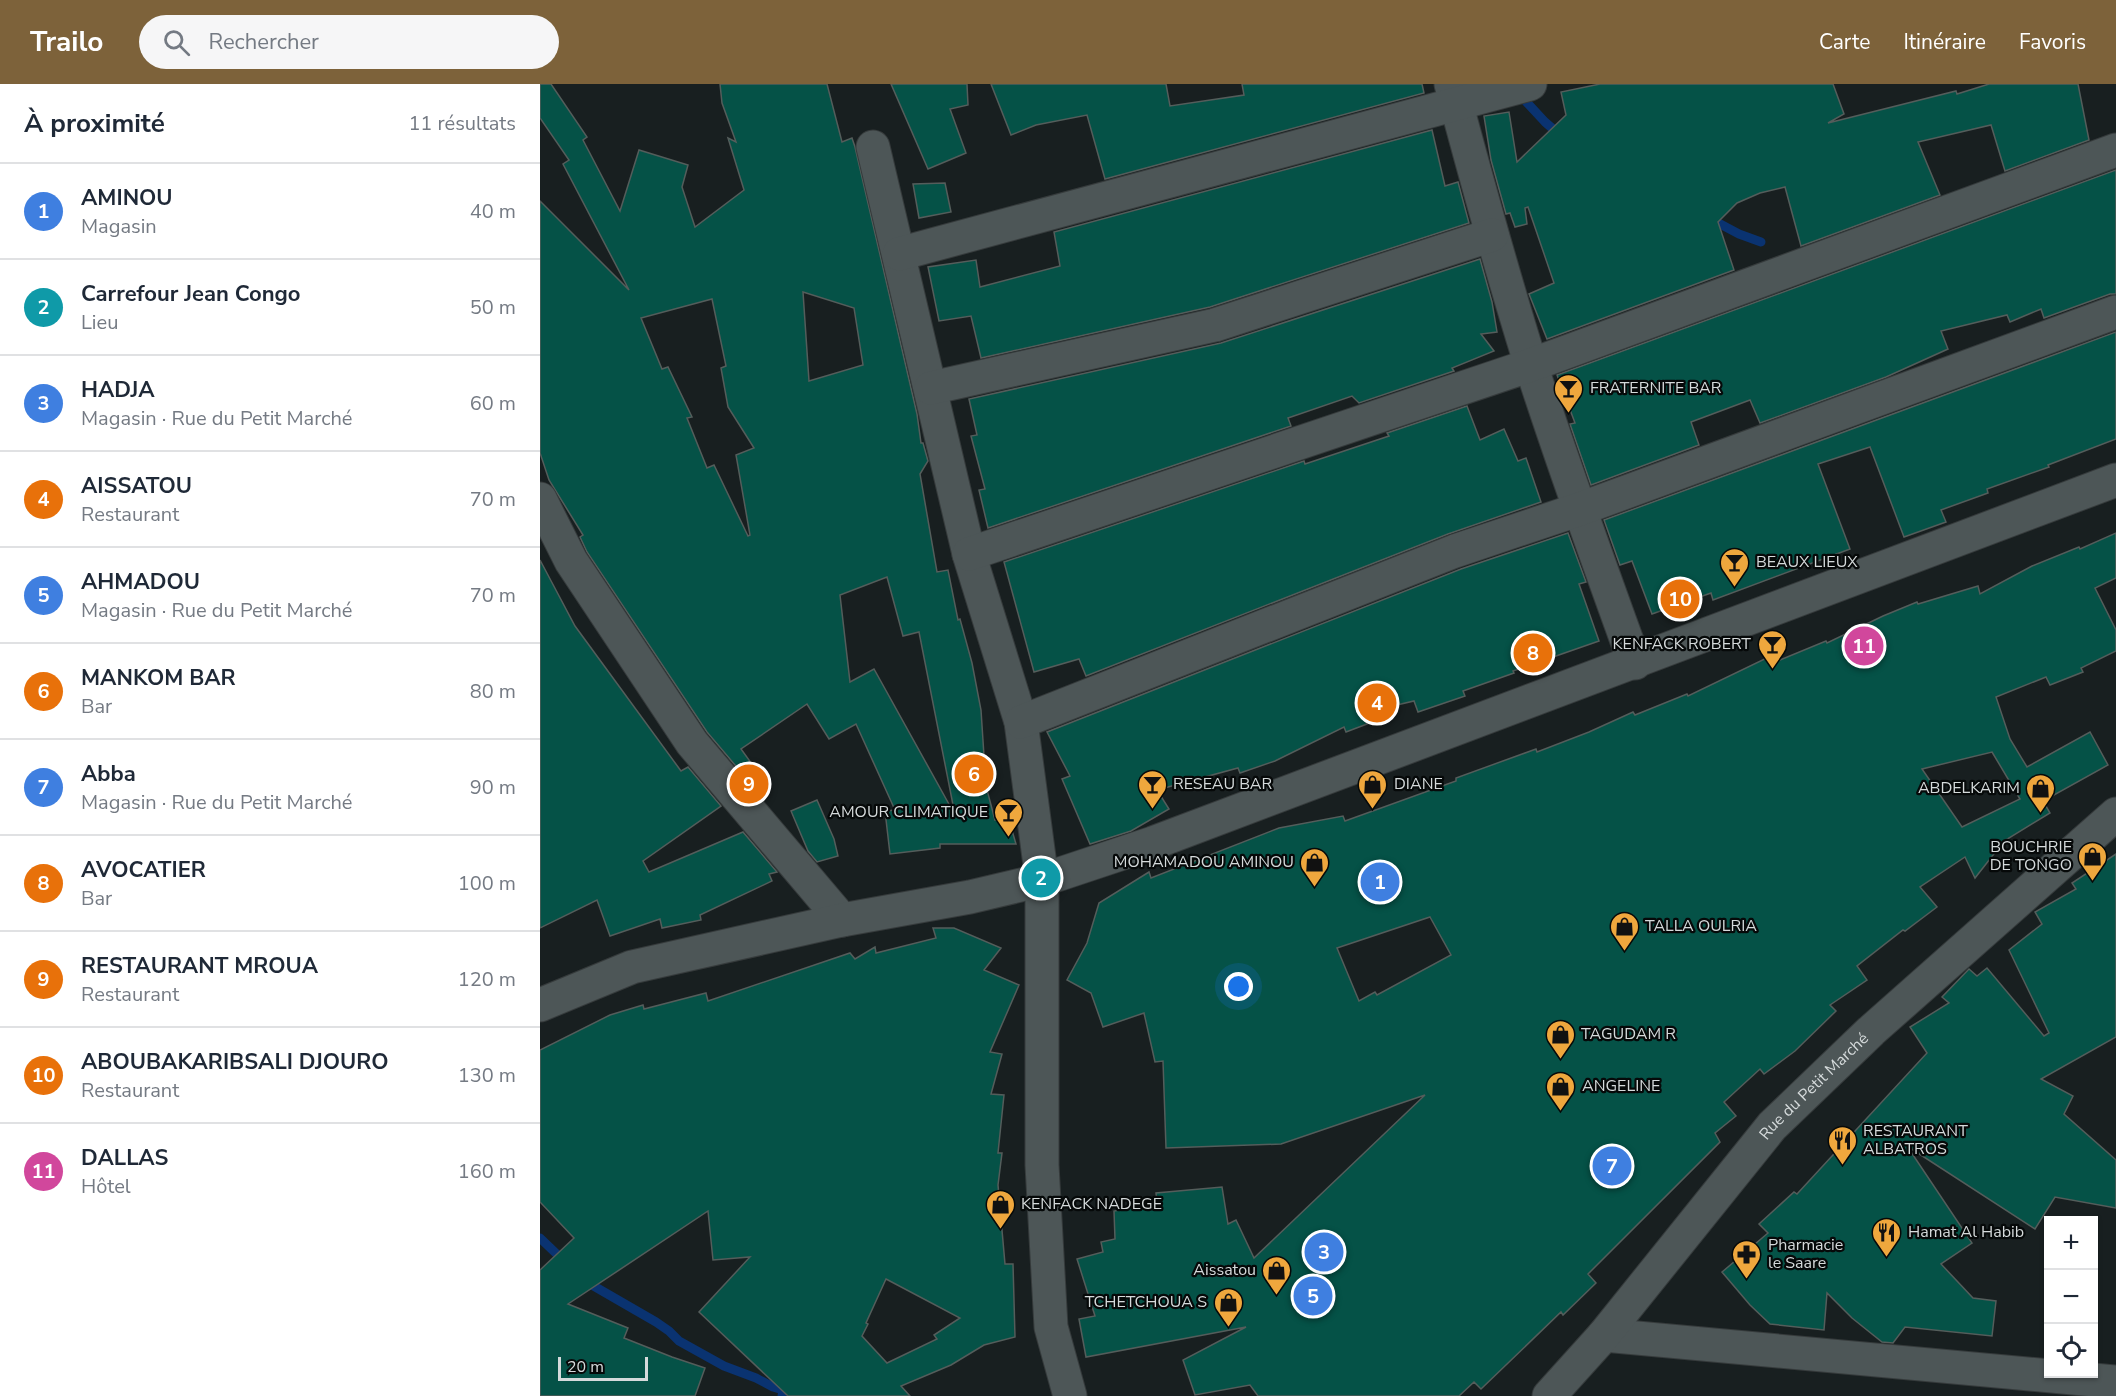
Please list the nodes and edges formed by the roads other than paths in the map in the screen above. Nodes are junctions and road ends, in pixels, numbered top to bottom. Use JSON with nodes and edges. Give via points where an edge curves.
{"nodes":[{"id":1,"x":1530,"y":84,"type":"edge"},
{"id":2,"x":1454,"y":94,"type":"edge"},
{"id":3,"x":873,"y":147,"type":"dead end"},
{"id":4,"x":2116,"y":150,"type":"edge"},
{"id":5,"x":1492,"y":235,"type":"junction"},
{"id":6,"x":899,"y":254,"type":"junction"},
{"id":7,"x":2116,"y":312,"type":"edge"},
{"id":8,"x":1531,"y":365,"type":"junction"},
{"id":9,"x":931,"y":388,"type":"junction"},
{"id":10,"x":2116,"y":480,"type":"edge"},
{"id":11,"x":540,"y":499,"type":"edge"},
{"id":12,"x":1580,"y":509,"type":"junction"},
{"id":13,"x":969,"y":554,"type":"junction"},
{"id":14,"x":1635,"y":663,"type":"junction"},
{"id":15,"x":1021,"y":722,"type":"junction"},
{"id":16,"x":2116,"y":814,"type":"edge"},
{"id":17,"x":1042,"y":880,"type":"junction"},
{"id":18,"x":842,"y":920,"type":"junction"},
{"id":19,"x":540,"y":1005,"type":"edge"},
{"id":20,"x":1604,"y":1335,"type":"junction"},
{"id":21,"x":2116,"y":1382,"type":"edge"},
{"id":22,"x":1070,"y":1396,"type":"edge"},
{"id":23,"x":1549,"y":1396,"type":"edge"}],
"edges":[{"from":1,"to":2,"type":"street"},
{"from":2,"to":5,"type":"street"},
{"from":2,"to":6,"type":"street"},
{"from":3,"to":6,"type":"street"},
{"from":4,"to":8,"type":"street"},
{"from":5,"to":8,"type":"street"},
{"from":5,"to":9,"type":"street","via":[[1215,325]]},
{"from":6,"to":9,"type":"street"},
{"from":7,"to":12,"type":"street"},
{"from":8,"to":12,"type":"street"},
{"from":8,"to":13,"type":"street"},
{"from":9,"to":13,"type":"street"},
{"from":10,"to":14,"type":"street"},
{"from":11,"to":18,"type":"street","via":[[571,561],[692,743]]},
{"from":12,"to":14,"type":"street"},
{"from":12,"to":15,"type":"street","via":[[1455,550]]},
{"from":13,"to":15,"type":"street"},
{"from":14,"to":17,"type":"street","via":[[1153,843]]},
{"from":15,"to":17,"type":"street"},
{"from":16,"to":20,"type":"street","name":"Rue du Petit Marché","via":[[1871,1031],[1772,1126]]},
{"from":17,"to":18,"type":"street"},
{"from":17,"to":22,"type":"street","via":[[1042,1165],[1051,1327]]},
{"from":18,"to":19,"type":"street","via":[[632,968]]},
{"from":20,"to":21,"type":"street"},
{"from":20,"to":23,"type":"street","name":"Rue du Petit Marché"}]}
